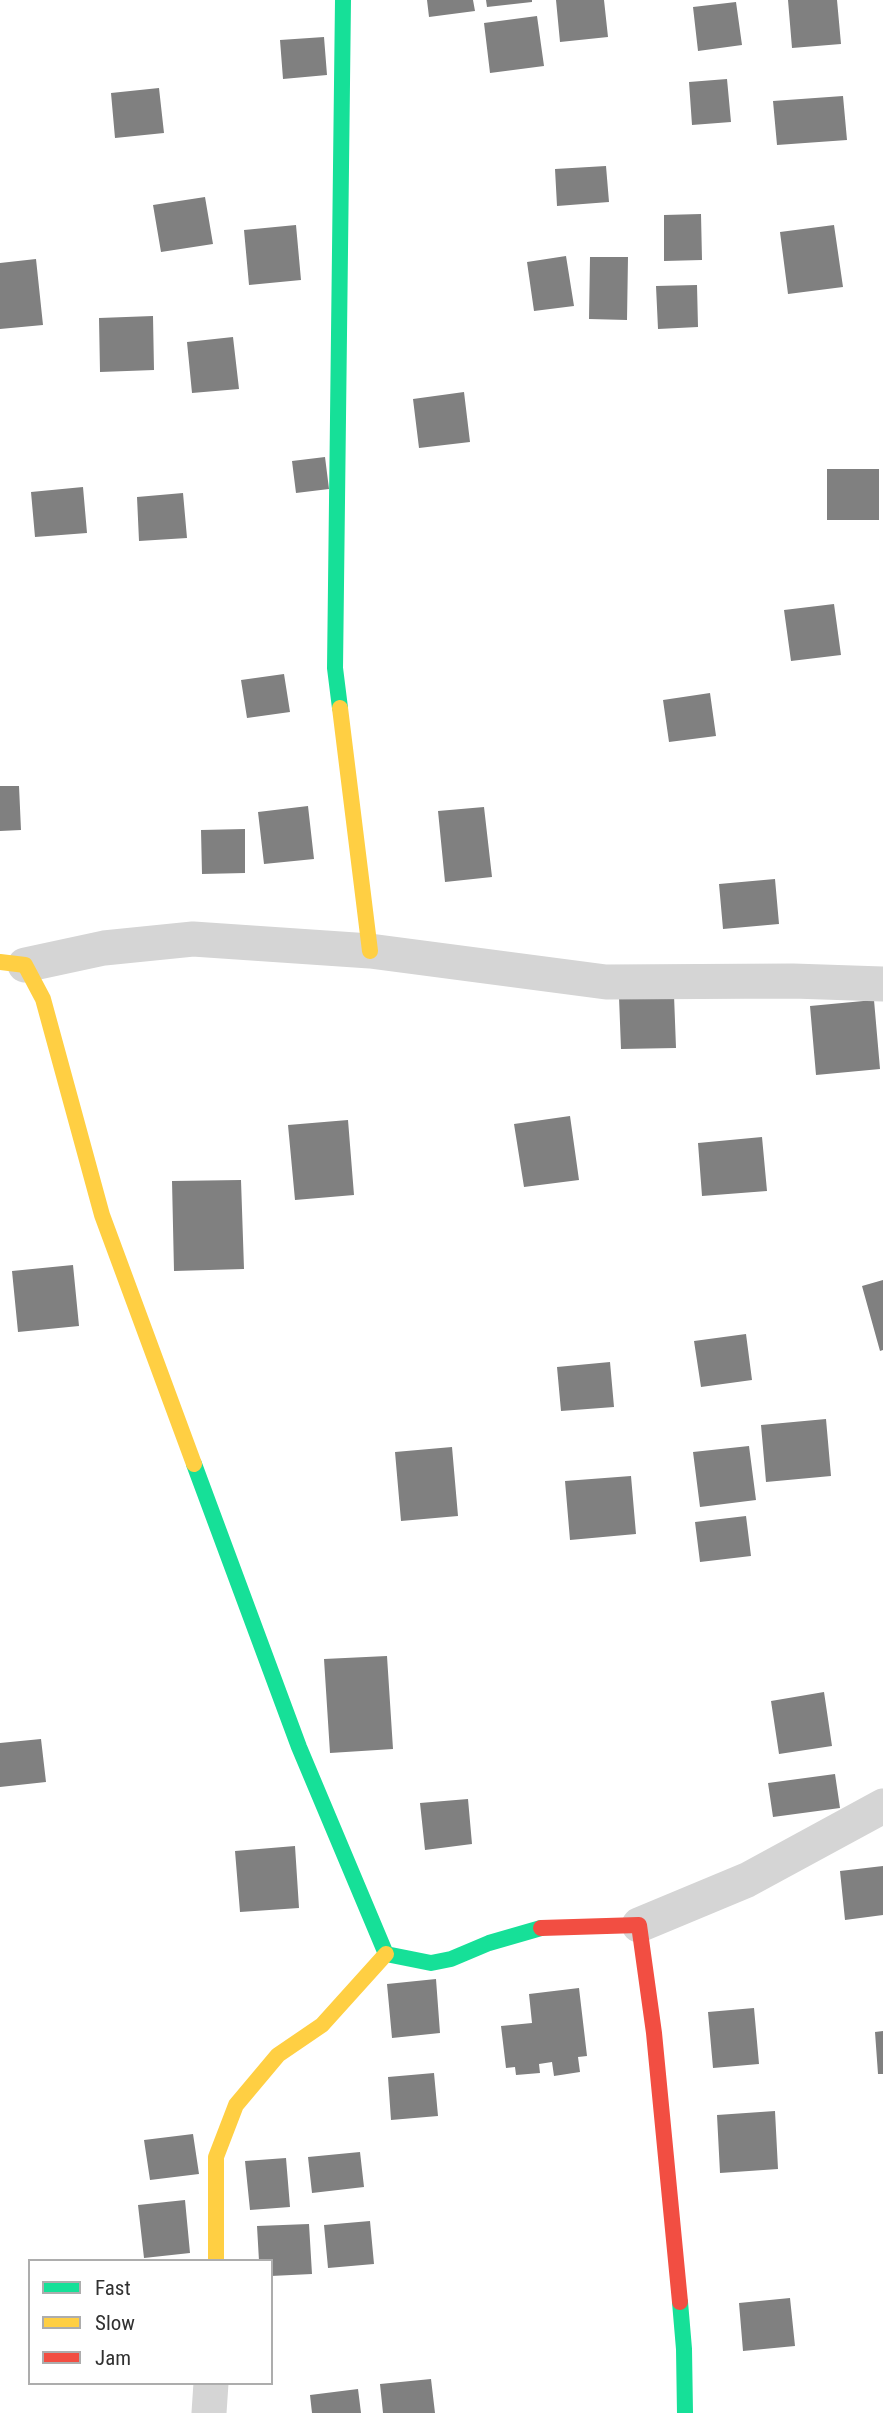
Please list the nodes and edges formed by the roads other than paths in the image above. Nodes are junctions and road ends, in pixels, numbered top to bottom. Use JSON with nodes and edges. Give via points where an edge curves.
{"nodes":[{"id":1,"x":343,"y":0,"type":"edge"},
{"id":2,"x":370,"y":951,"type":"junction"},
{"id":3,"x":12,"y":963,"type":"edge"},
{"id":4,"x":883,"y":985,"type":"edge"},
{"id":5,"x":883,"y":1806,"type":"edge"},
{"id":6,"x":639,"y":1925,"type":"junction"},
{"id":7,"x":386,"y":1954,"type":"junction"},
{"id":8,"x":216,"y":2259,"type":"edge"},
{"id":9,"x":211,"y":2385,"type":"edge"},
{"id":10,"x":209,"y":2413,"type":"edge"},
{"id":11,"x":685,"y":2413,"type":"edge"}],
"edges":[{"from":1,"to":2,"type":"street","via":[[335,668]]},
{"from":2,"to":3,"type":"street","via":[[193,939]]},
{"from":2,"to":4,"type":"street","via":[[606,982]]},
{"from":3,"to":7,"type":"street","via":[[43,999],[102,1216],[299,1746]]},
{"from":5,"to":6,"type":"street","via":[[747,1880]]},
{"from":6,"to":7,"type":"street","via":[[540,1928],[431,1963]]},
{"from":6,"to":11,"type":"street","via":[[657,2060],[684,2349]]},
{"from":7,"to":8,"type":"street","via":[[322,2025],[278,2055],[236,2105],[216,2157]]},
{"from":9,"to":10,"type":"street"}]}
